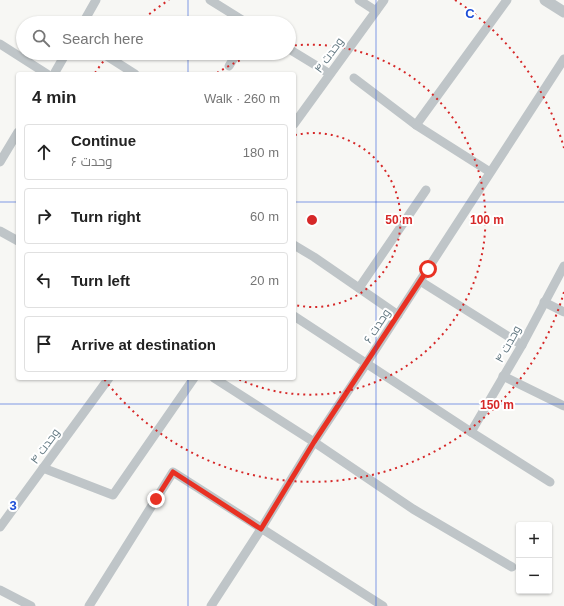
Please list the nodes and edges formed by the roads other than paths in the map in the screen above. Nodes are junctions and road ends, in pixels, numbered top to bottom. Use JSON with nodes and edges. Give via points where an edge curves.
{"nodes":[{"id":1,"x":96,"y":0,"type":"edge"},
{"id":2,"x":210,"y":0,"type":"edge"},
{"id":3,"x":359,"y":0,"type":"edge"},
{"id":4,"x":384,"y":0,"type":"edge"},
{"id":5,"x":507,"y":0,"type":"edge"},
{"id":6,"x":545,"y":0,"type":"edge"},
{"id":7,"x":376,"y":11,"type":"junction"},
{"id":8,"x":564,"y":12,"type":"edge"},
{"id":9,"x":87,"y":16,"type":"edge"},
{"id":10,"x":235,"y":16,"type":"edge"},
{"id":11,"x":0,"y":44,"type":"edge"},
{"id":12,"x":296,"y":53,"type":"edge"},
{"id":13,"x":16,"y":54,"type":"edge"},
{"id":14,"x":564,"y":59,"type":"edge"},
{"id":15,"x":25,"y":60,"type":"edge"},
{"id":16,"x":62,"y":60,"type":"edge"},
{"id":17,"x":113,"y":60,"type":"edge"},
{"id":18,"x":233,"y":60,"type":"edge"},
{"id":19,"x":229,"y":66,"type":"dead end"},
{"id":20,"x":44,"y":72,"type":"edge"},
{"id":21,"x":55,"y":72,"type":"edge"},
{"id":22,"x":132,"y":72,"type":"edge"},
{"id":23,"x":330,"y":74,"type":"junction"},
{"id":24,"x":354,"y":78,"type":"dead end"},
{"id":25,"x":296,"y":121,"type":"edge"},
{"id":26,"x":416,"y":125,"type":"junction"},
{"id":27,"x":16,"y":135,"type":"edge"},
{"id":28,"x":0,"y":162,"type":"edge"},
{"id":29,"x":490,"y":172,"type":"junction"},
{"id":30,"x":426,"y":190,"type":"dead end"},
{"id":31,"x":0,"y":231,"type":"edge"},
{"id":32,"x":16,"y":240,"type":"edge"},
{"id":33,"x":296,"y":246,"type":"edge"},
{"id":34,"x":564,"y":266,"type":"edge"},
{"id":35,"x":420,"y":281,"type":"junction"},
{"id":36,"x":360,"y":288,"type":"junction"},
{"id":37,"x":544,"y":302,"type":"junction"},
{"id":38,"x":564,"y":312,"type":"edge"},
{"id":39,"x":398,"y":315,"type":"junction"},
{"id":40,"x":296,"y":317,"type":"edge"},
{"id":41,"x":522,"y":344,"type":"junction"},
{"id":42,"x":366,"y":364,"type":"junction"},
{"id":43,"x":503,"y":376,"type":"junction"},
{"id":44,"x":108,"y":380,"type":"edge"},
{"id":45,"x":193,"y":380,"type":"edge"},
{"id":46,"x":217,"y":380,"type":"edge"},
{"id":47,"x":564,"y":406,"type":"edge"},
{"id":48,"x":471,"y":432,"type":"junction"},
{"id":49,"x":314,"y":442,"type":"junction"},
{"id":50,"x":43,"y":468,"type":"junction"},
{"id":51,"x":550,"y":482,"type":"dead end"},
{"id":52,"x":0,"y":527,"type":"edge"},
{"id":53,"x":261,"y":529,"type":"junction"},
{"id":54,"x":512,"y":567,"type":"dead end"},
{"id":55,"x":0,"y":590,"type":"edge"},
{"id":56,"x":31,"y":606,"type":"edge"},
{"id":57,"x":89,"y":606,"type":"edge"},
{"id":58,"x":211,"y":606,"type":"edge"},
{"id":59,"x":383,"y":606,"type":"edge"}],
"edges":[{"from":1,"to":9,"type":"street"},
{"from":2,"to":10,"type":"street"},
{"from":3,"to":7,"type":"street"},
{"from":4,"to":7,"type":"street","name":"وحدت ۴"},
{"from":5,"to":26,"type":"street"},
{"from":6,"to":8,"type":"street"},
{"from":7,"to":23,"type":"street","name":"وحدت ۴"},
{"from":11,"to":13,"type":"street"},
{"from":12,"to":23,"type":"street"},
{"from":14,"to":29,"type":"street","name":"وحدت ۶"},
{"from":15,"to":20,"type":"street"},
{"from":16,"to":21,"type":"street"},
{"from":17,"to":22,"type":"street"},
{"from":18,"to":19,"type":"street"},
{"from":23,"to":25,"type":"street","name":"وحدت ۴"},
{"from":24,"to":26,"type":"street"},
{"from":26,"to":29,"type":"street"},
{"from":27,"to":28,"type":"street"},
{"from":29,"to":35,"type":"street","name":"وحدت ۶"},
{"from":30,"to":36,"type":"street"},
{"from":31,"to":32,"type":"street"},
{"from":33,"to":36,"type":"street"},
{"from":34,"to":37,"type":"street","name":"وحدت ۴"},
{"from":35,"to":39,"type":"street","name":"وحدت ۶"},
{"from":35,"to":41,"type":"street"},
{"from":36,"to":39,"type":"street"},
{"from":37,"to":38,"type":"street"},
{"from":37,"to":41,"type":"street","name":"وحدت ۴"},
{"from":39,"to":42,"type":"street","name":"وحدت ۶"},
{"from":40,"to":42,"type":"street"},
{"from":41,"to":43,"type":"street","name":"وحدت ۴"},
{"from":42,"to":48,"type":"street"},
{"from":42,"to":49,"type":"street","name":"وحدت ۶"},
{"from":43,"to":47,"type":"street"},
{"from":43,"to":48,"type":"street","name":"وحدت ۴"},
{"from":44,"to":50,"type":"street","name":"وحدت ۴"},
{"from":45,"to":50,"type":"street","via":[[113,495]]},
{"from":46,"to":49,"type":"street"},
{"from":48,"to":51,"type":"street"},
{"from":49,"to":53,"type":"street","name":"وحدت ۶"},
{"from":49,"to":54,"type":"street","via":[[413,509]]},
{"from":50,"to":52,"type":"street","name":"وحدت ۴"},
{"from":53,"to":57,"type":"street","via":[[173,472]]},
{"from":53,"to":58,"type":"street","name":"وحدت ۶"},
{"from":53,"to":59,"type":"street"},
{"from":55,"to":56,"type":"street"}]}
